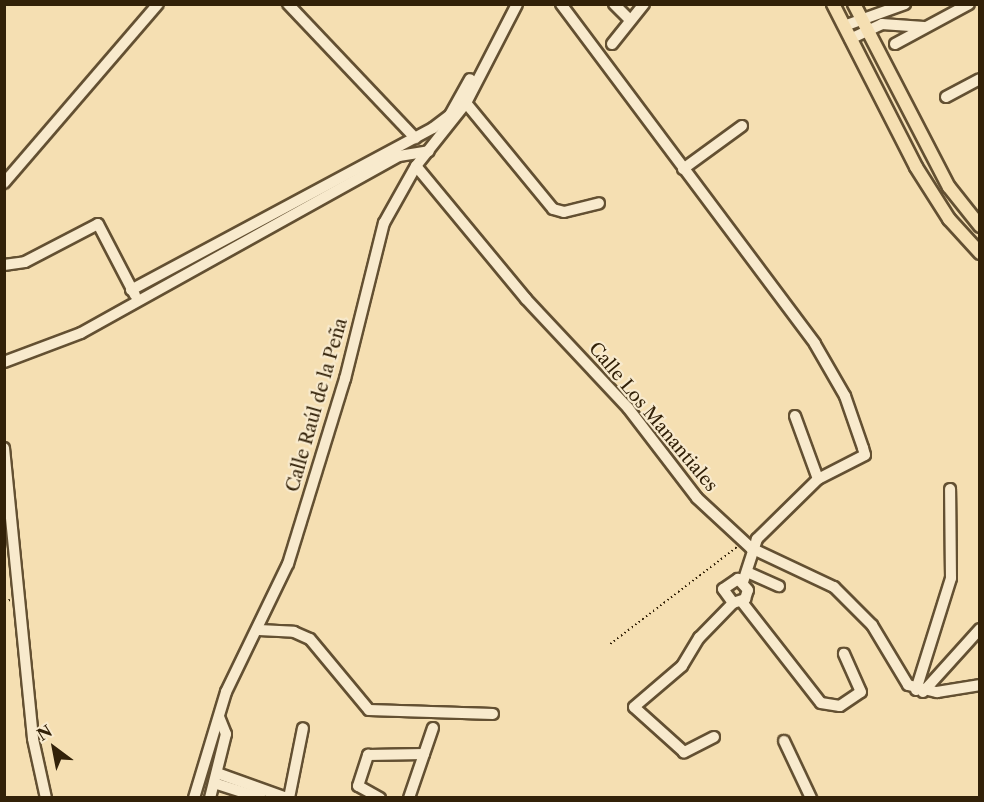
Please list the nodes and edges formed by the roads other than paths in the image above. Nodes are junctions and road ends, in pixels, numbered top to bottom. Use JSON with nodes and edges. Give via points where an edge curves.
{"nodes":[{"id":1,"x":158,"y":4,"type":"edge"},
{"id":2,"x":288,"y":4,"type":"edge"},
{"id":3,"x":510,"y":4,"type":"edge"},
{"id":4,"x":517,"y":4,"type":"edge"},
{"id":5,"x":561,"y":4,"type":"edge"},
{"id":6,"x":614,"y":4,"type":"edge"},
{"id":7,"x":644,"y":4,"type":"edge"},
{"id":8,"x":833,"y":4,"type":"edge"},
{"id":9,"x":854,"y":4,"type":"edge"},
{"id":10,"x":905,"y":4,"type":"edge"},
{"id":11,"x":969,"y":4,"type":"edge"},
{"id":12,"x":861,"y":18,"type":"junction"},
{"id":13,"x":630,"y":20,"type":"junction"},
{"id":14,"x":844,"y":26,"type":"junction"},
{"id":15,"x":925,"y":27,"type":"junction"},
{"id":16,"x":867,"y":30,"type":"junction"},
{"id":17,"x":850,"y":39,"type":"junction"},
{"id":18,"x":612,"y":44,"type":"dead end"},
{"id":19,"x":896,"y":44,"type":"dead end"},
{"id":20,"x":980,"y":79,"type":"edge"},
{"id":21,"x":946,"y":97,"type":"dead end"},
{"id":22,"x":466,"y":103,"type":"junction"},
{"id":23,"x":742,"y":126,"type":"dead end"},
{"id":24,"x":415,"y":138,"type":"junction"},
{"id":25,"x":429,"y":151,"type":"junction"},
{"id":26,"x":416,"y":166,"type":"junction"},
{"id":27,"x":683,"y":169,"type":"junction"},
{"id":28,"x":4,"y":183,"type":"edge"},
{"id":29,"x":599,"y":203,"type":"dead end"},
{"id":30,"x":980,"y":226,"type":"edge"},
{"id":31,"x":980,"y":253,"type":"edge"},
{"id":32,"x":4,"y":265,"type":"edge"},
{"id":33,"x":131,"y":290,"type":"junction"},
{"id":34,"x":139,"y":301,"type":"junction"},
{"id":35,"x":4,"y":362,"type":"edge"},
{"id":36,"x":795,"y":416,"type":"dead end"},
{"id":37,"x":4,"y":448,"type":"edge"},
{"id":38,"x":818,"y":479,"type":"junction"},
{"id":39,"x":950,"y":489,"type":"dead end"},
{"id":40,"x":748,"y":545,"type":"junction"},
{"id":41,"x":745,"y":577,"type":"junction"},
{"id":42,"x":779,"y":586,"type":"dead end"},
{"id":43,"x":737,"y":603,"type":"junction"},
{"id":44,"x":259,"y":630,"type":"junction"},
{"id":45,"x":980,"y":630,"type":"edge"},
{"id":46,"x":844,"y":654,"type":"dead end"},
{"id":47,"x":980,"y":686,"type":"edge"},
{"id":48,"x":920,"y":691,"type":"junction"},
{"id":49,"x":493,"y":714,"type":"dead end"},
{"id":50,"x":219,"y":717,"type":"junction"},
{"id":51,"x":303,"y":728,"type":"dead end"},
{"id":52,"x":434,"y":729,"type":"dead end"},
{"id":53,"x":714,"y":737,"type":"dead end"},
{"id":54,"x":784,"y":741,"type":"dead end"},
{"id":55,"x":424,"y":754,"type":"junction"},
{"id":56,"x":216,"y":778,"type":"junction"},
{"id":57,"x":245,"y":787,"type":"junction"},
{"id":58,"x":285,"y":795,"type":"edge"},
{"id":59,"x":376,"y":797,"type":"edge"},
{"id":60,"x":46,"y":798,"type":"edge"},
{"id":61,"x":194,"y":798,"type":"edge"},
{"id":62,"x":210,"y":798,"type":"edge"},
{"id":63,"x":261,"y":798,"type":"edge"},
{"id":64,"x":409,"y":798,"type":"edge"},
{"id":65,"x":811,"y":798,"type":"edge"}],
"edges":[{"from":1,"to":28,"type":"street"},
{"from":2,"to":24,"type":"street"},
{"from":3,"to":24,"type":"street","via":[[450,115]]},
{"from":4,"to":22,"type":"street","name":"Calle Raúl de la Peña"},
{"from":5,"to":27,"type":"street"},
{"from":6,"to":13,"type":"street"},
{"from":7,"to":13,"type":"street"},
{"from":8,"to":14,"type":"main road"},
{"from":9,"to":12,"type":"main road"},
{"from":10,"to":12,"type":"street"},
{"from":11,"to":15,"type":"street"},
{"from":12,"to":14,"type":"street"},
{"from":12,"to":16,"type":"main road"},
{"from":13,"to":18,"type":"street"},
{"from":14,"to":17,"type":"main road"},
{"from":15,"to":16,"type":"street","via":[[882,24]]},
{"from":15,"to":19,"type":"street"},
{"from":16,"to":17,"type":"street"},
{"from":16,"to":30,"type":"main road","via":[[944,178]]},
{"from":17,"to":31,"type":"main road","via":[[916,167],[949,219]]},
{"from":20,"to":21,"type":"street"},
{"from":22,"to":25,"type":"street","name":"Calle Raúl de la Peña"},
{"from":22,"to":29,"type":"street","via":[[554,209],[564,212]]},
{"from":23,"to":27,"type":"street"},
{"from":24,"to":33,"type":"street"},
{"from":25,"to":26,"type":"street","name":"Calle Raúl de la Peña"},
{"from":25,"to":34,"type":"street","via":[[399,156]]},
{"from":26,"to":40,"type":"street","name":"Calle Los Manantiales","via":[[525,299],[628,408],[687,487]]},
{"from":26,"to":44,"type":"street","name":"Calle Raúl de la Peña","via":[[375,248],[345,379],[288,564]]},
{"from":27,"to":38,"type":"street","via":[[814,344],[845,396],[865,455]]},
{"from":32,"to":33,"type":"street","via":[[26,262],[98,224]]},
{"from":33,"to":34,"type":"street"},
{"from":34,"to":35,"type":"street","via":[[81,333]]},
{"from":36,"to":38,"type":"street"},
{"from":37,"to":60,"type":"street","via":[[33,739]]},
{"from":38,"to":40,"type":"street"},
{"from":39,"to":48,"type":"street","via":[[951,578]]},
{"from":40,"to":41,"type":"street"},
{"from":40,"to":48,"type":"street","name":"Calle Los Manantiales","via":[[827,580],[872,625],[903,678]]},
{"from":41,"to":42,"type":"street"},
{"from":41,"to":43,"type":"street","via":[[748,590]]},
{"from":41,"to":43,"type":"street","via":[[734,579],[723,588]]},
{"from":43,"to":46,"type":"street","via":[[821,703],[840,706],[861,692]]},
{"from":43,"to":53,"type":"street","via":[[699,638],[682,666],[634,707],[684,752]]},
{"from":44,"to":49,"type":"street","via":[[294,632],[310,639],[369,710]]},
{"from":44,"to":50,"type":"street","name":"Calle Raúl de la Peña","via":[[232,678]]},
{"from":45,"to":48,"type":"street"},
{"from":47,"to":48,"type":"street"},
{"from":50,"to":56,"type":"street","via":[[226,734]]},
{"from":50,"to":61,"type":"street","name":"Calle Raúl de la Peña"},
{"from":51,"to":58,"type":"street"},
{"from":52,"to":55,"type":"street"},
{"from":54,"to":65,"type":"street"},
{"from":55,"to":59,"type":"street","via":[[368,755],[357,782]]},
{"from":55,"to":64,"type":"street"},
{"from":56,"to":57,"type":"street"},
{"from":56,"to":62,"type":"street"},
{"from":57,"to":58,"type":"street"},
{"from":57,"to":63,"type":"street"}]}
